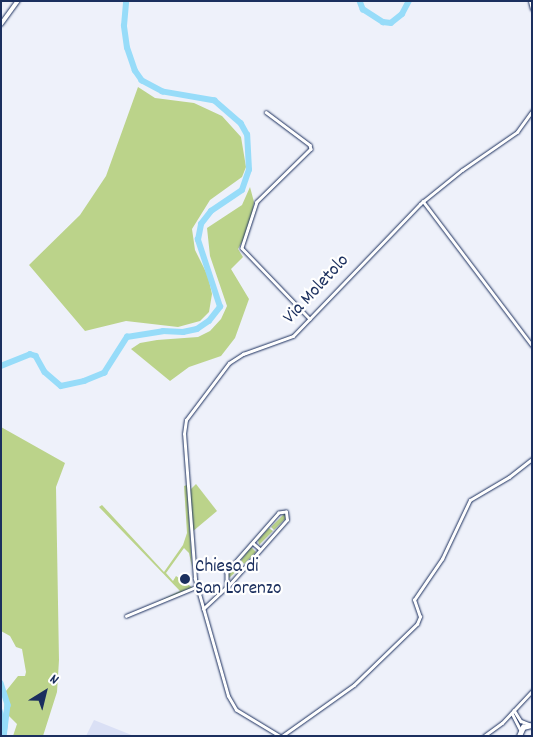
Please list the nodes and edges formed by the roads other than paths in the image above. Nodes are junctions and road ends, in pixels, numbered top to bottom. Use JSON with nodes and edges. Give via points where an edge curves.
{"nodes":[{"id":1,"x":18,"y":1,"type":"edge"},
{"id":2,"x":530,"y":1,"type":"edge"},
{"id":3,"x":532,"y":9,"type":"edge"},
{"id":4,"x":1,"y":24,"type":"edge"},
{"id":5,"x":532,"y":111,"type":"edge"},
{"id":6,"x":266,"y":112,"type":"dead end"},
{"id":7,"x":532,"y":117,"type":"edge"},
{"id":8,"x":526,"y":119,"type":"junction"},
{"id":9,"x":424,"y":201,"type":"junction"},
{"id":10,"x":310,"y":319,"type":"junction"},
{"id":11,"x":532,"y":346,"type":"edge"},
{"id":12,"x":532,"y":459,"type":"edge"},
{"id":13,"x":253,"y":543,"type":"junction"},
{"id":14,"x":260,"y":549,"type":"junction"},
{"id":15,"x":227,"y":579,"type":"junction"},
{"id":16,"x":234,"y":579,"type":"junction"},
{"id":17,"x":227,"y":586,"type":"junction"},
{"id":18,"x":196,"y":587,"type":"junction"},
{"id":19,"x":203,"y":609,"type":"junction"},
{"id":20,"x":126,"y":616,"type":"dead end"},
{"id":21,"x":532,"y":691,"type":"edge"},
{"id":22,"x":513,"y":710,"type":"junction"},
{"id":23,"x":514,"y":716,"type":"junction"},
{"id":24,"x":508,"y":717,"type":"junction"},
{"id":25,"x":532,"y":725,"type":"edge"},
{"id":26,"x":519,"y":735,"type":"edge"},
{"id":27,"x":281,"y":736,"type":"edge"},
{"id":28,"x":484,"y":736,"type":"edge"}],
"edges":[{"from":1,"to":4,"type":"main road"},
{"from":2,"to":3,"type":"street"},
{"from":5,"to":8,"type":"street","name":"Via Moletolo"},
{"from":6,"to":10,"type":"street","via":[[311,149],[256,202],[242,248]]},
{"from":7,"to":8,"type":"street"},
{"from":8,"to":9,"type":"street","name":"Via Moletolo","via":[[517,132]]},
{"from":9,"to":10,"type":"street","name":"Via Moletolo"},
{"from":9,"to":11,"type":"street"},
{"from":10,"to":18,"type":"street","name":"Via Moletolo","via":[[288,339],[232,361],[186,420],[184,432]]},
{"from":12,"to":27,"type":"street","via":[[470,500],[442,559],[414,600],[420,617],[417,624],[350,688]]},
{"from":13,"to":14,"type":"street"},
{"from":13,"to":14,"type":"street","via":[[280,512],[286,512],[287,520]]},
{"from":13,"to":15,"type":"street","via":[[227,572]]},
{"from":14,"to":16,"type":"street"},
{"from":15,"to":16,"type":"street"},
{"from":15,"to":17,"type":"street"},
{"from":16,"to":17,"type":"street"},
{"from":17,"to":19,"type":"street"},
{"from":18,"to":19,"type":"street","name":"Via Moletolo"},
{"from":18,"to":20,"type":"street"},
{"from":19,"to":27,"type":"street","name":"Via Moletolo","via":[[232,705]]},
{"from":21,"to":22,"type":"street"},
{"from":22,"to":23,"type":"street"},
{"from":22,"to":24,"type":"street"},
{"from":22,"to":25,"type":"street","via":[[521,721]]},
{"from":23,"to":24,"type":"street"},
{"from":23,"to":26,"type":"street","via":[[520,723]]},
{"from":24,"to":28,"type":"street"},
{"from":25,"to":26,"type":"main road","via":[[525,726]]}]}
